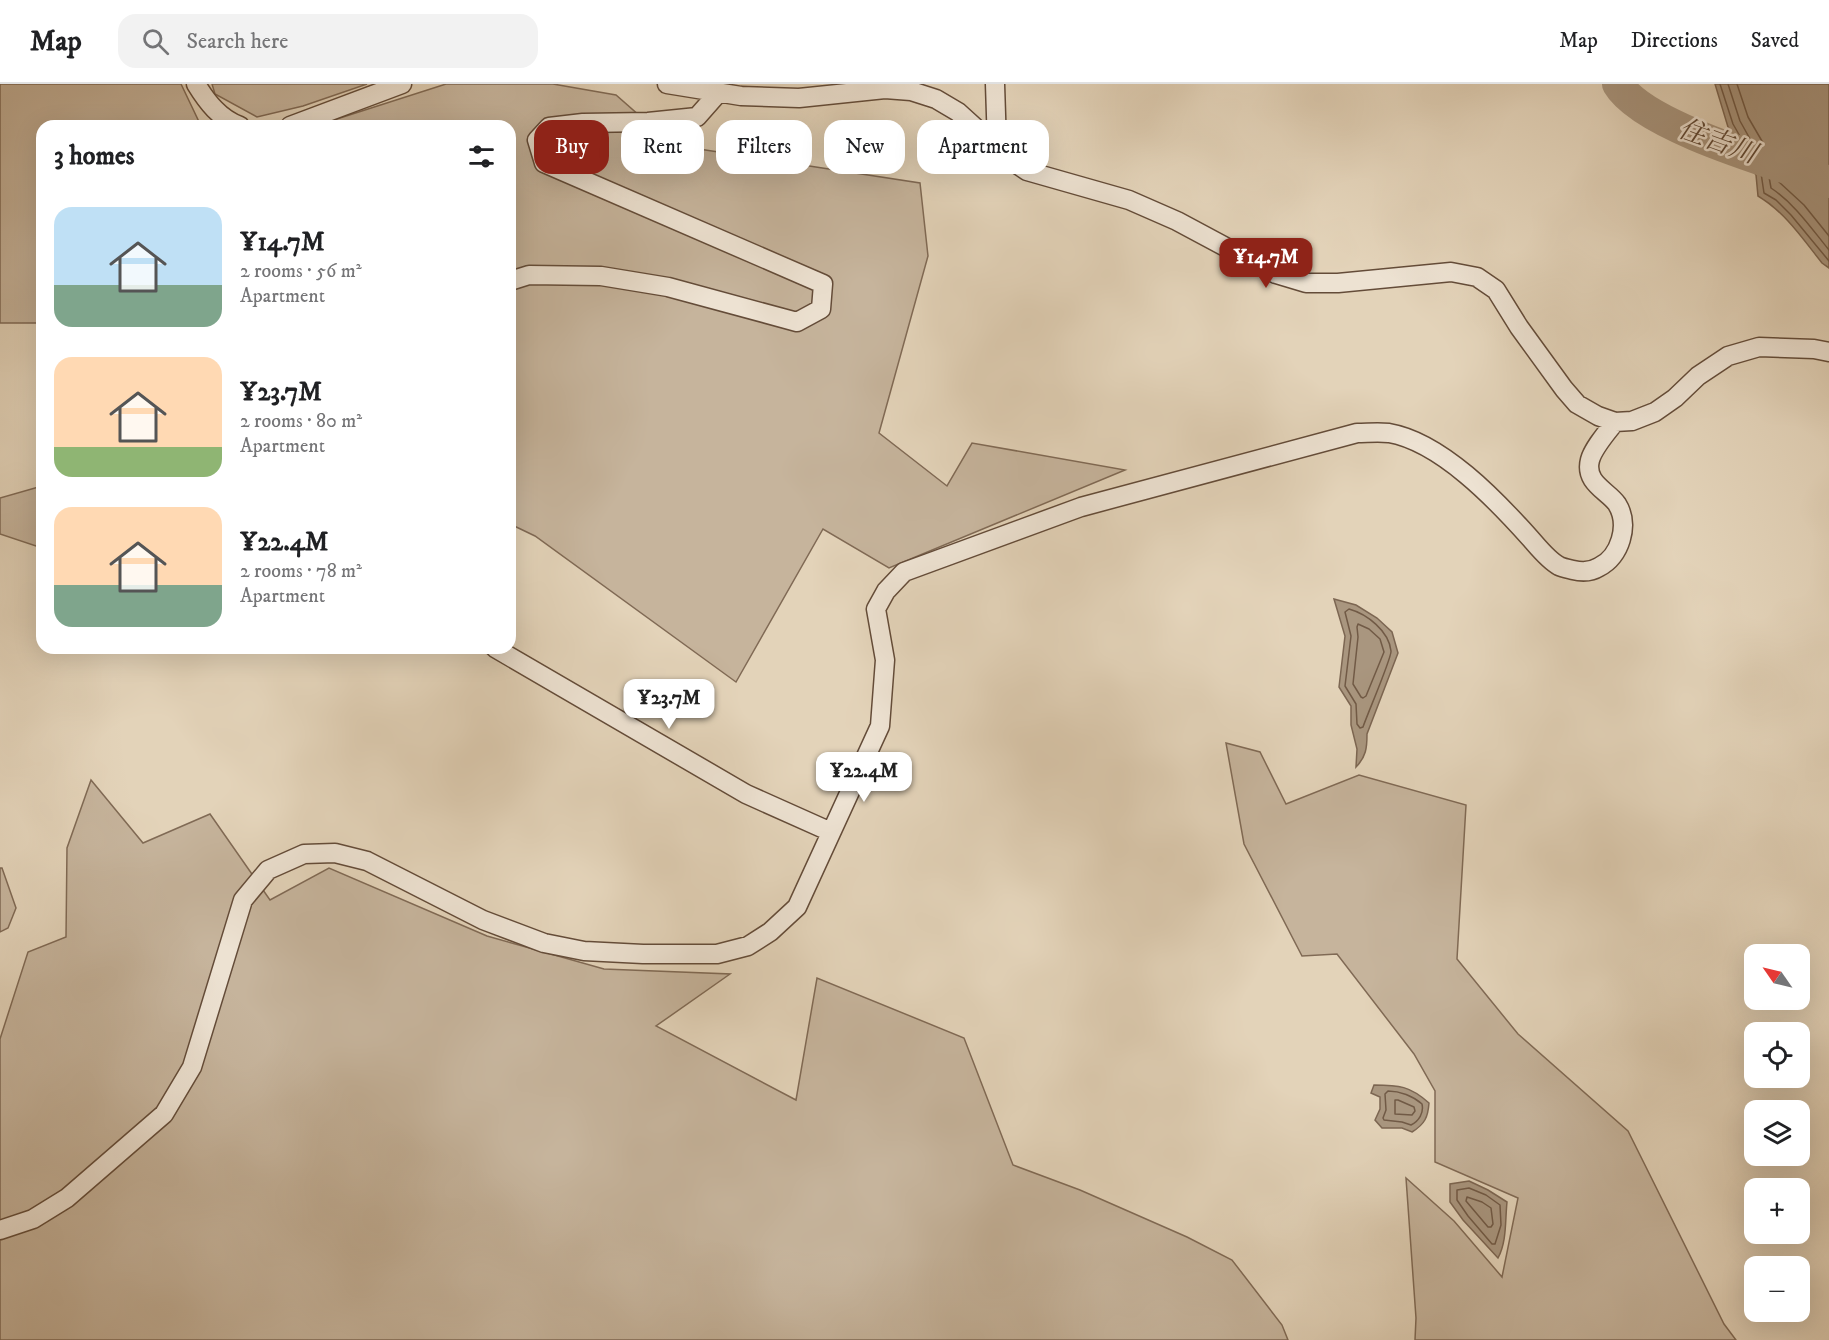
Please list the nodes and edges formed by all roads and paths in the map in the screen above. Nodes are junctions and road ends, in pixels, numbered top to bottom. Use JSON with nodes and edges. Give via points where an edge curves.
{"nodes":[{"id":1,"x":196,"y":84,"type":"edge"},
{"id":2,"x":402,"y":84,"type":"edge"},
{"id":3,"x":667,"y":84,"type":"edge"},
{"id":4,"x":995,"y":84,"type":"edge"},
{"id":5,"x":719,"y":92,"type":"junction"},
{"id":6,"x":227,"y":120,"type":"edge"},
{"id":7,"x":306,"y":120,"type":"edge"},
{"id":8,"x":967,"y":120,"type":"edge"},
{"id":9,"x":996,"y":120,"type":"edge"},
{"id":10,"x":1038,"y":174,"type":"edge"},
{"id":11,"x":516,"y":279,"type":"edge"},
{"id":12,"x":1829,"y":352,"type":"edge"},
{"id":13,"x":1615,"y":422,"type":"junction"},
{"id":14,"x":505,"y":654,"type":"edge"},
{"id":15,"x":831,"y":832,"type":"junction"},
{"id":16,"x":0,"y":1230,"type":"edge"}],
"edges":[{"from":1,"to":6,"type":"street","via":[[211,106]]},
{"from":2,"to":7,"type":"street"},
{"from":3,"to":5,"type":"street"},
{"from":4,"to":9,"type":"street"},
{"from":5,"to":8,"type":"street","via":[[799,98],[885,89],[911,91],[936,99]]},
{"from":5,"to":11,"type":"street","via":[[697,117],[549,127],[537,140],[544,163],[823,284],[821,309],[797,322],[668,288],[601,276],[529,275]]},
{"from":10,"to":13,"type":"street","via":[[1129,200],[1276,273],[1306,283],[1450,273],[1477,277],[1496,290],[1570,397],[1598,416]]},
{"from":12,"to":13,"type":"street","via":[[1759,347],[1728,356],[1698,375],[1655,412],[1632,421]]},
{"from":13,"to":15,"type":"street","via":[[1590,460],[1590,474],[1598,488],[1617,504],[1624,524],[1618,551],[1600,567],[1582,572],[1560,566],[1497,502],[1459,469],[1417,441],[1388,433],[1357,433],[1081,507],[904,572],[876,609],[885,660],[880,726]]},
{"from":14,"to":15,"type":"street","via":[[746,794]]},
{"from":15,"to":16,"type":"street","via":[[797,907],[748,946],[717,954],[584,951],[544,943],[483,920],[367,861],[335,853],[304,854],[268,870],[243,900],[192,1067],[164,1114],[67,1198],[33,1218]]}]}
